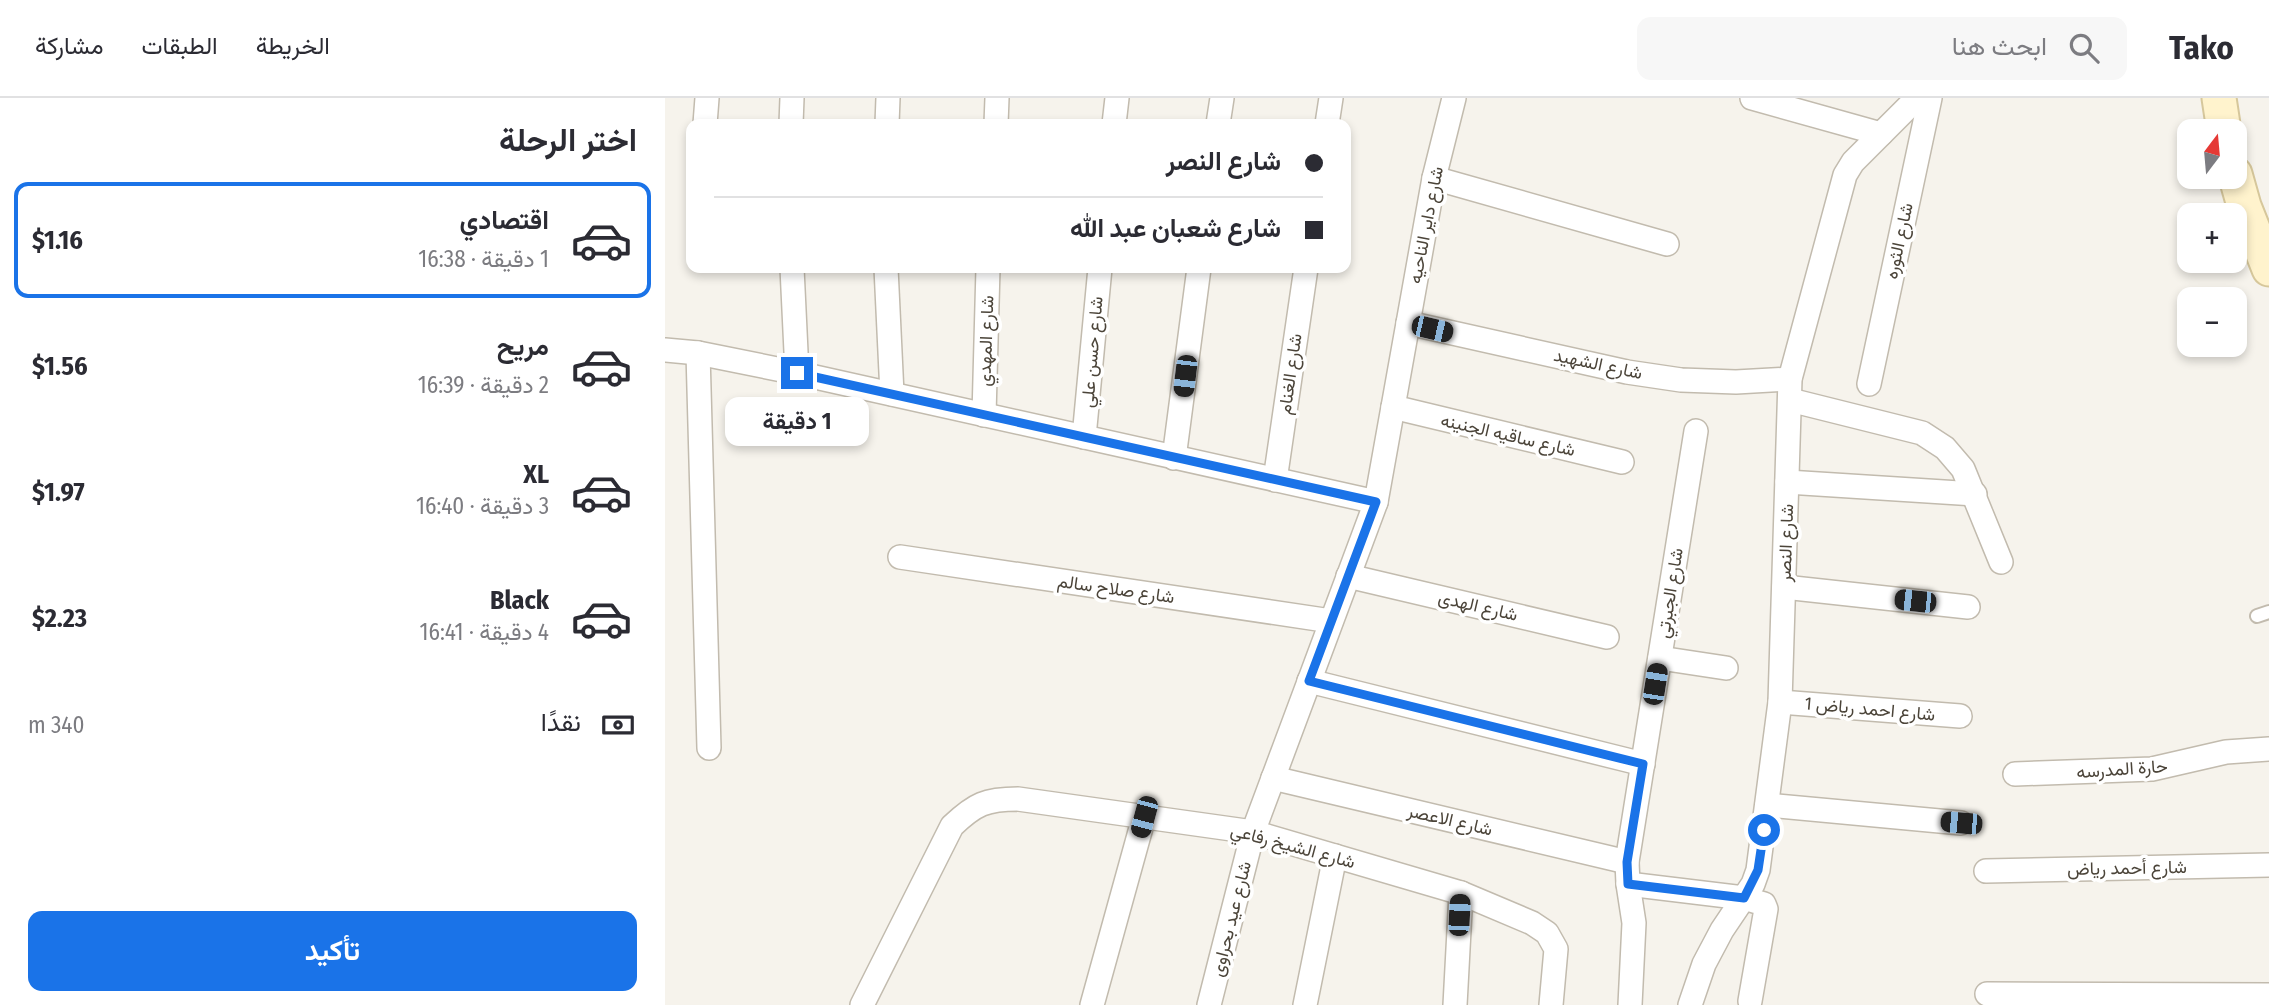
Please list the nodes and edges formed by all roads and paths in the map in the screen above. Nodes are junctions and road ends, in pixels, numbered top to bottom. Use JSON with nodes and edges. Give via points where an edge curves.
{"nodes":[{"id":1,"x":707,"y":98,"type":"edge"},
{"id":2,"x":792,"y":98,"type":"edge"},
{"id":3,"x":888,"y":98,"type":"edge"},
{"id":4,"x":997,"y":98,"type":"edge"},
{"id":5,"x":1117,"y":98,"type":"edge"},
{"id":6,"x":1221,"y":98,"type":"edge"},
{"id":7,"x":1331,"y":98,"type":"edge"},
{"id":8,"x":1454,"y":98,"type":"edge"},
{"id":9,"x":1753,"y":98,"type":"edge"},
{"id":10,"x":1917,"y":98,"type":"edge"},
{"id":11,"x":1930,"y":98,"type":"edge"},
{"id":12,"x":2219,"y":98,"type":"edge"},
{"id":13,"x":705,"y":119,"type":"edge"},
{"id":14,"x":791,"y":119,"type":"edge"},
{"id":15,"x":887,"y":119,"type":"edge"},
{"id":16,"x":996,"y":119,"type":"edge"},
{"id":17,"x":1115,"y":119,"type":"edge"},
{"id":18,"x":1219,"y":119,"type":"edge"},
{"id":19,"x":1328,"y":119,"type":"edge"},
{"id":20,"x":2222,"y":119,"type":"edge"},
{"id":21,"x":1881,"y":134,"type":"junction"},
{"id":22,"x":1434,"y":178,"type":"junction"},
{"id":23,"x":2239,"y":189,"type":"edge"},
{"id":24,"x":1667,"y":244,"type":"dead end"},
{"id":25,"x":2269,"y":269,"type":"edge"},
{"id":26,"x":792,"y":273,"type":"edge"},
{"id":27,"x":886,"y":273,"type":"edge"},
{"id":28,"x":988,"y":273,"type":"edge"},
{"id":29,"x":1100,"y":273,"type":"edge"},
{"id":30,"x":1198,"y":273,"type":"edge"},
{"id":31,"x":1305,"y":273,"type":"edge"},
{"id":32,"x":1408,"y":323,"type":"junction"},
{"id":33,"x":665,"y":350,"type":"edge"},
{"id":34,"x":698,"y":353,"type":"junction"},
{"id":35,"x":797,"y":373,"type":"junction"},
{"id":36,"x":1869,"y":384,"type":"dead end"},
{"id":37,"x":1790,"y":390,"type":"junction"},
{"id":38,"x":892,"y":394,"type":"junction"},
{"id":39,"x":1393,"y":407,"type":"junction"},
{"id":40,"x":984,"y":415,"type":"junction"},
{"id":41,"x":1696,"y":431,"type":"dead end"},
{"id":42,"x":1084,"y":437,"type":"junction"},
{"id":43,"x":1174,"y":457,"type":"junction"},
{"id":44,"x":1622,"y":462,"type":"dead end"},
{"id":45,"x":1275,"y":480,"type":"junction"},
{"id":46,"x":1787,"y":482,"type":"junction"},
{"id":47,"x":1975,"y":494,"type":"junction"},
{"id":48,"x":1376,"y":502,"type":"junction"},
{"id":49,"x":900,"y":557,"type":"dead end"},
{"id":50,"x":2001,"y":562,"type":"dead end"},
{"id":51,"x":1348,"y":576,"type":"junction"},
{"id":52,"x":1784,"y":587,"type":"junction"},
{"id":53,"x":1968,"y":607,"type":"dead end"},
{"id":54,"x":1331,"y":621,"type":"junction"},
{"id":55,"x":1607,"y":637,"type":"dead end"},
{"id":56,"x":1660,"y":658,"type":"junction"},
{"id":57,"x":1726,"y":668,"type":"dead end"},
{"id":58,"x":1309,"y":681,"type":"junction"},
{"id":59,"x":1780,"y":702,"type":"junction"},
{"id":60,"x":1960,"y":716,"type":"dead end"},
{"id":61,"x":709,"y":748,"type":"dead end"},
{"id":62,"x":2269,"y":749,"type":"edge"},
{"id":63,"x":1643,"y":764,"type":"junction"},
{"id":64,"x":2015,"y":774,"type":"dead end"},
{"id":65,"x":1273,"y":778,"type":"junction"},
{"id":66,"x":1767,"y":806,"type":"junction"},
{"id":67,"x":1144,"y":817,"type":"junction"},
{"id":68,"x":1961,"y":823,"type":"dead end"},
{"id":69,"x":1253,"y":832,"type":"junction"},
{"id":70,"x":1335,"y":856,"type":"junction"},
{"id":71,"x":2269,"y":865,"type":"edge"},
{"id":72,"x":1986,"y":871,"type":"dead end"},
{"id":73,"x":1627,"y":873,"type":"junction"},
{"id":74,"x":1461,"y":893,"type":"junction"},
{"id":75,"x":1744,"y":898,"type":"junction"},
{"id":76,"x":1987,"y":994,"type":"dead end"},
{"id":77,"x":2269,"y":995,"type":"edge"},
{"id":78,"x":1750,"y":1001,"type":"dead end"},
{"id":79,"x":862,"y":1005,"type":"edge"},
{"id":80,"x":1092,"y":1005,"type":"edge"},
{"id":81,"x":1209,"y":1005,"type":"edge"},
{"id":82,"x":1305,"y":1005,"type":"edge"},
{"id":83,"x":1455,"y":1005,"type":"edge"},
{"id":84,"x":1551,"y":1005,"type":"edge"},
{"id":85,"x":1630,"y":1005,"type":"edge"},
{"id":86,"x":1690,"y":1005,"type":"edge"}],
"edges":[{"from":1,"to":13,"type":"street"},
{"from":2,"to":14,"type":"street"},
{"from":3,"to":15,"type":"street"},
{"from":4,"to":16,"type":"street"},
{"from":5,"to":17,"type":"street"},
{"from":6,"to":18,"type":"street"},
{"from":7,"to":19,"type":"street"},
{"from":8,"to":22,"type":"street","name":"شارع داير الناحيه"},
{"from":9,"to":21,"type":"street"},
{"from":10,"to":21,"type":"street","name":"شارع النصر"},
{"from":11,"to":36,"type":"street","name":"شارع الثوره"},
{"from":12,"to":20,"type":"main road"},
{"from":21,"to":37,"type":"street","name":"شارع النصر","via":[[1853,162],[1842,182]]},
{"from":22,"to":24,"type":"street"},
{"from":22,"to":32,"type":"street","name":"شارع داير الناحيه"},
{"from":23,"to":25,"type":"main road"},
{"from":26,"to":35,"type":"street"},
{"from":27,"to":38,"type":"street"},
{"from":28,"to":40,"type":"street","name":"شارع المهدي"},
{"from":29,"to":42,"type":"street","name":"شارع حسن علي"},
{"from":30,"to":43,"type":"street"},
{"from":31,"to":45,"type":"street","name":"شارع الغنام"},
{"from":32,"to":37,"type":"street","name":"شارع الشهيد","via":[[1627,372]]},
{"from":32,"to":39,"type":"street","name":"شارع داير الناحيه"},
{"from":33,"to":34,"type":"street"},
{"from":34,"to":35,"type":"street"},
{"from":34,"to":61,"type":"street"},
{"from":35,"to":38,"type":"street"},
{"from":37,"to":46,"type":"street","name":"شارع النصر"},
{"from":37,"to":47,"type":"street","name":"شارع الشهيد","via":[[1922,433],[1945,448],[1963,469]]},
{"from":38,"to":40,"type":"street"},
{"from":39,"to":44,"type":"street","name":"شارع ساقيه الجنينه"},
{"from":39,"to":48,"type":"street","name":"شارع داير الناحيه"},
{"from":40,"to":42,"type":"street"},
{"from":41,"to":56,"type":"street","name":"شارع الجبرتي"},
{"from":42,"to":43,"type":"street"},
{"from":43,"to":45,"type":"street"},
{"from":45,"to":48,"type":"street"},
{"from":46,"to":47,"type":"street"},
{"from":46,"to":52,"type":"street","name":"شارع النصر"},
{"from":47,"to":50,"type":"street","name":"شارع الشهيد"},
{"from":48,"to":51,"type":"street","name":"شارع داير الناحيه"},
{"from":49,"to":54,"type":"street","name":"شارع صلاح سالم"},
{"from":51,"to":54,"type":"street","name":"شارع داير الناحيه"},
{"from":51,"to":55,"type":"street","name":"شارع الهدى"},
{"from":52,"to":53,"type":"street"},
{"from":52,"to":59,"type":"street","name":"شارع النصر"},
{"from":54,"to":58,"type":"street","name":"شارع داير الناحيه"},
{"from":56,"to":57,"type":"street"},
{"from":56,"to":63,"type":"street","name":"شارع الجبرتي"},
{"from":58,"to":63,"type":"street"},
{"from":58,"to":65,"type":"street","name":"شارع داير الناحيه"},
{"from":59,"to":60,"type":"street","name":"شارع احمد رياض 1"},
{"from":59,"to":66,"type":"street","name":"شارع النصر"},
{"from":62,"to":64,"type":"street","name":"حارة المدرسه","via":[[2227,752],[2152,769]]},
{"from":63,"to":73,"type":"street","name":"شارع الجبرتي"},
{"from":65,"to":69,"type":"street","name":"شارع داير الناحيه"},
{"from":65,"to":73,"type":"street","name":"شارع الاعصر"},
{"from":66,"to":68,"type":"street"},
{"from":66,"to":75,"type":"street","name":"شارع النصر","via":[[1758,870]]},
{"from":67,"to":69,"type":"street","name":"شارع الشيخ رفاعي"},
{"from":67,"to":79,"type":"street","name":"شارع الشيخ رفاعي","via":[[1018,799],[993,799],[969,808],[952,826]]},
{"from":67,"to":80,"type":"street"},
{"from":69,"to":70,"type":"street","name":"شارع الشيخ رفاعي"},
{"from":69,"to":81,"type":"street","name":"شارع عيد بحراوى"},
{"from":70,"to":74,"type":"street","name":"شارع الشيخ رفاعي"},
{"from":70,"to":82,"type":"street"},
{"from":71,"to":72,"type":"street","name":"شارع أحمد رياض"},
{"from":73,"to":75,"type":"street","name":"شارع الاعصر"},
{"from":73,"to":85,"type":"street","name":"شارع الجبرتي","via":[[1633,923]]},
{"from":74,"to":83,"type":"street"},
{"from":74,"to":84,"type":"street","name":"شارع الشيخ رفاعي","via":[[1547,933],[1556,949]]},
{"from":75,"to":78,"type":"street","via":[[1761,901],[1766,909]]},
{"from":75,"to":86,"type":"street","name":"شارع النصر","via":[[1704,964]]},
{"from":76,"to":77,"type":"street"}]}
